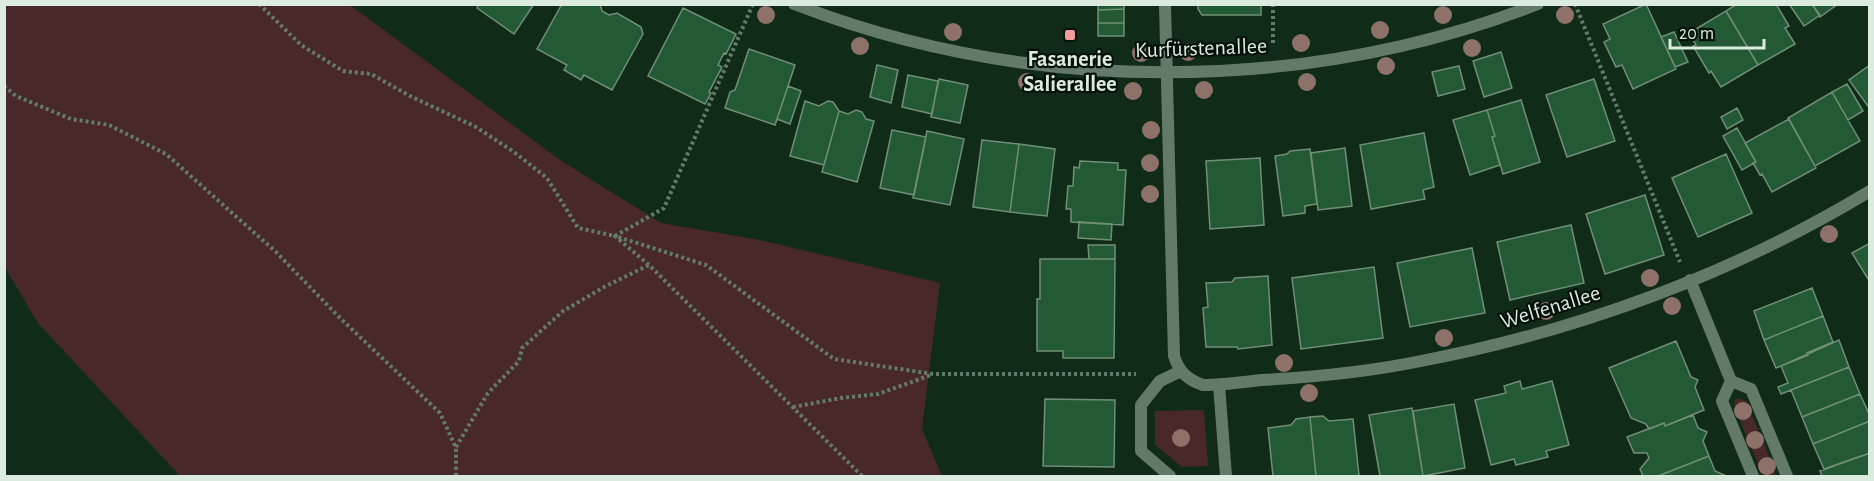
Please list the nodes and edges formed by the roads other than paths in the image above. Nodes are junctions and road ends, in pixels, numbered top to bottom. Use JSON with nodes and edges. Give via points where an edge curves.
{"nodes":[{"id":1,"x":794,"y":4,"type":"edge"},
{"id":2,"x":1165,"y":4,"type":"edge"},
{"id":3,"x":1538,"y":4,"type":"edge"},
{"id":4,"x":1168,"y":72,"type":"junction"},
{"id":5,"x":1869,"y":191,"type":"edge"},
{"id":6,"x":1690,"y":280,"type":"junction"},
{"id":7,"x":1177,"y":373,"type":"junction"},
{"id":8,"x":1731,"y":381,"type":"junction"},
{"id":9,"x":1219,"y":385,"type":"junction"},
{"id":10,"x":1170,"y":477,"type":"edge"},
{"id":11,"x":1226,"y":477,"type":"edge"},
{"id":12,"x":1753,"y":477,"type":"edge"},
{"id":13,"x":1787,"y":477,"type":"edge"}],
"edges":[{"from":1,"to":4,"type":"street","name":"Kurfürstenallee","via":[[862,28],[967,53],[1085,69]]},
{"from":2,"to":4,"type":"street"},
{"from":3,"to":4,"type":"street","name":"Kurfürstenallee","via":[[1404,45],[1346,57],[1245,70]]},
{"from":4,"to":7,"type":"street","via":[[1173,348]]},
{"from":5,"to":6,"type":"street","name":"Welfenallee","via":[[1803,230]]},
{"from":6,"to":8,"type":"street"},
{"from":6,"to":9,"type":"street","name":"Welfenallee","via":[[1564,325],[1470,351],[1375,369]]},
{"from":7,"to":9,"type":"street","name":"Welfenallee","via":[[1203,385]]},
{"from":7,"to":10,"type":"street","via":[[1160,381],[1141,405],[1141,451]]},
{"from":8,"to":12,"type":"street","via":[[1722,401]]},
{"from":8,"to":13,"type":"street","via":[[1751,389]]},
{"from":9,"to":11,"type":"street"}]}
